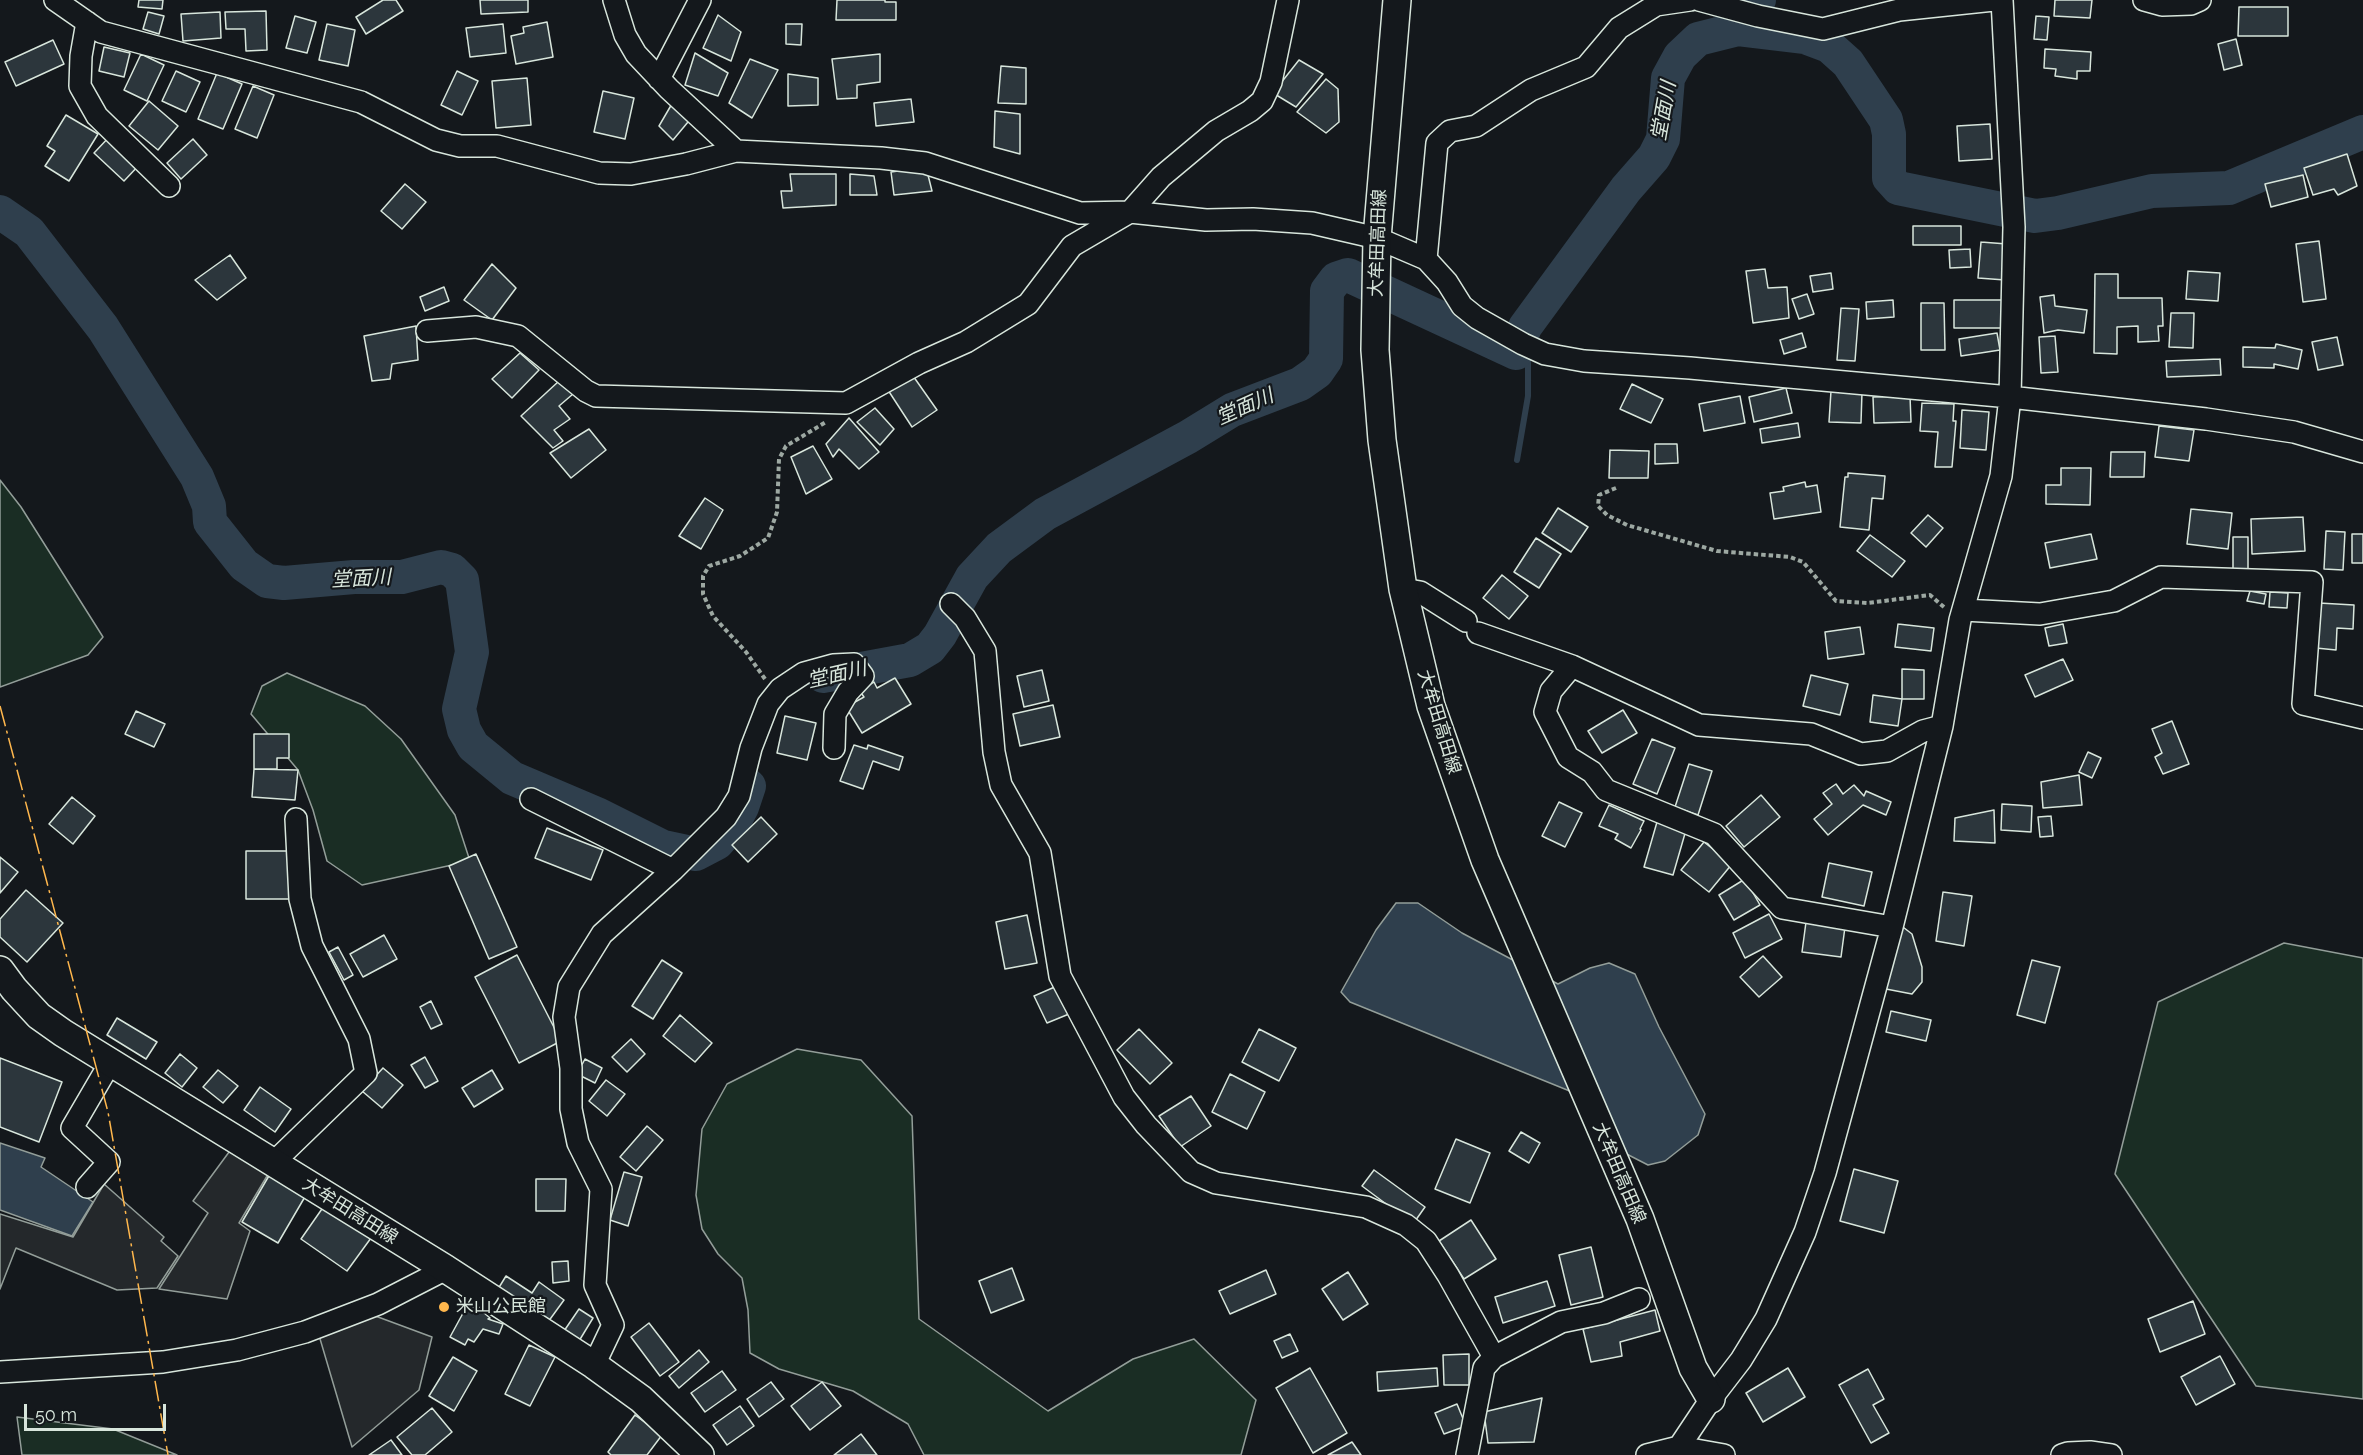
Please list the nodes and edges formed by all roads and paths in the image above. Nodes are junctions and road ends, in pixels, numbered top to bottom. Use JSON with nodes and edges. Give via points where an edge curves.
{"nodes":[{"id":1,"x":55,"y":0,"type":"edge"},
{"id":2,"x":614,"y":0,"type":"edge"},
{"id":3,"x":700,"y":0,"type":"edge"},
{"id":4,"x":1288,"y":0,"type":"edge"},
{"id":5,"x":1397,"y":0,"type":"edge"},
{"id":6,"x":1690,"y":0,"type":"edge"},
{"id":7,"x":1699,"y":0,"type":"edge"},
{"id":8,"x":1994,"y":0,"type":"edge"},
{"id":9,"x":2002,"y":0,"type":"edge"},
{"id":10,"x":2144,"y":0,"type":"edge"},
{"id":11,"x":2200,"y":0,"type":"edge"},
{"id":12,"x":87,"y":22,"type":"junction"},
{"id":13,"x":659,"y":79,"type":"junction"},
{"id":14,"x":736,"y":151,"type":"junction"},
{"id":15,"x":169,"y":186,"type":"dead end"},
{"id":16,"x":1130,"y":212,"type":"junction"},
{"id":17,"x":1377,"y":238,"type":"junction"},
{"id":18,"x":1426,"y":259,"type":"junction"},
{"id":19,"x":428,"y":331,"type":"dead end"},
{"id":20,"x":2010,"y":397,"type":"junction"},
{"id":21,"x":846,"y":402,"type":"junction"},
{"id":22,"x":2363,"y":452,"type":"edge"},
{"id":23,"x":1616,"y":488,"type":"dead end"},
{"id":24,"x":1403,"y":589,"type":"junction"},
{"id":25,"x":951,"y":604,"type":"dead end"},
{"id":26,"x":1961,"y":615,"type":"junction"},
{"id":27,"x":1572,"y":666,"type":"junction"},
{"id":28,"x":776,"y":695,"type":"junction"},
{"id":29,"x":2363,"y":718,"type":"edge"},
{"id":30,"x":1942,"y":726,"type":"junction"},
{"id":31,"x":834,"y":748,"type":"dead end"},
{"id":32,"x":531,"y":799,"type":"dead end"},
{"id":33,"x":296,"y":819,"type":"dead end"},
{"id":34,"x":673,"y":870,"type":"junction"},
{"id":35,"x":1892,"y":927,"type":"junction"},
{"id":36,"x":0,"y":970,"type":"edge"},
{"id":37,"x":110,"y":1063,"type":"junction"},
{"id":38,"x":273,"y":1163,"type":"junction"},
{"id":39,"x":87,"y":1187,"type":"dead end"},
{"id":40,"x":446,"y":1269,"type":"junction"},
{"id":41,"x":1639,"y":1299,"type":"dead end"},
{"id":42,"x":1494,"y":1357,"type":"junction"},
{"id":43,"x":594,"y":1365,"type":"junction"},
{"id":44,"x":0,"y":1372,"type":"edge"},
{"id":45,"x":1711,"y":1399,"type":"junction"},
{"id":46,"x":1679,"y":1447,"type":"junction"},
{"id":47,"x":699,"y":1455,"type":"edge"},
{"id":48,"x":1467,"y":1455,"type":"edge"},
{"id":49,"x":1647,"y":1455,"type":"edge"},
{"id":50,"x":1724,"y":1455,"type":"edge"},
{"id":51,"x":2062,"y":1455,"type":"edge"},
{"id":52,"x":2110,"y":1455,"type":"edge"}],
"edges":[{"from":1,"to":12,"type":"street"},
{"from":2,"to":13,"type":"street","via":[[625,35]]},
{"from":3,"to":13,"type":"street"},
{"from":4,"to":16,"type":"street","via":[[1271,82],[1262,101],[1215,131],[1161,177]]},
{"from":5,"to":17,"type":"main road","name":"大牟田高田線"},
{"from":6,"to":18,"type":"street","via":[[1656,5],[1619,27],[1586,67],[1531,90],[1476,126],[1450,131],[1437,143]]},
{"from":7,"to":8,"type":"street","via":[[1823,29],[1899,10]]},
{"from":9,"to":20,"type":"street","via":[[2014,227]]},
{"from":10,"to":11,"type":"street","via":[[2162,5]]},
{"from":12,"to":14,"type":"street","via":[[101,32],[361,102],[436,140],[460,146],[497,146],[599,173],[632,174]]},
{"from":12,"to":15,"type":"street","via":[[80,86],[97,116]]},
{"from":13,"to":14,"type":"street"},
{"from":14,"to":16,"type":"street","via":[[881,158],[924,164],[1080,213]]},
{"from":16,"to":17,"type":"street","via":[[1206,220],[1312,223]]},
{"from":16,"to":21,"type":"street","via":[[1072,246],[1028,304],[966,342]]},
{"from":17,"to":18,"type":"street"},
{"from":17,"to":24,"type":"main road","name":"大牟田高田線","via":[[1375,350],[1382,440]]},
{"from":18,"to":20,"type":"street","via":[[1462,306],[1477,318],[1545,354],[1584,361]]},
{"from":19,"to":21,"type":"street","via":[[476,327],[518,336],[596,396]]},
{"from":20,"to":22,"type":"street","via":[[2294,432]]},
{"from":20,"to":26,"type":"street","via":[[2001,477]]},
{"from":21,"to":28,"type":"path","via":[[840,413],[786,446],[779,459],[777,512],[768,538],[741,556],[709,566],[703,576],[703,594],[713,616],[746,652]]},
{"from":23,"to":26,"type":"path","via":[[1599,495],[1598,506],[1627,525],[1717,550],[1790,557],[1803,562],[1836,601],[1868,603],[1930,595]]},
{"from":24,"to":27,"type":"street","via":[[1420,592],[1472,627]]},
{"from":24,"to":45,"type":"main road","name":"大牟田高田線","via":[[1431,705],[1485,860],[1640,1219],[1689,1359]]},
{"from":25,"to":42,"type":"street","via":[[965,618],[985,651],[994,752],[1001,785],[1040,853],[1060,976],[1124,1097],[1191,1172],[1216,1183],[1366,1207],[1406,1225],[1426,1241]]},
{"from":26,"to":29,"type":"street","via":[[2040,614],[2115,601],[2161,577],[2312,582],[2303,704]]},
{"from":26,"to":30,"type":"street"},
{"from":27,"to":30,"type":"street","via":[[1699,725],[1811,734],[1861,754],[1887,751],[1923,730]]},
{"from":27,"to":35,"type":"street","via":[[1551,691],[1545,712],[1568,757],[1592,772],[1606,790],[1714,834],[1782,908]]},
{"from":28,"to":31,"type":"street","via":[[804,673],[854,664],[863,676],[835,714]]},
{"from":28,"to":34,"type":"street","via":[[768,704],[751,748],[739,796],[726,817]]},
{"from":30,"to":35,"type":"street"},
{"from":32,"to":34,"type":"street"},
{"from":33,"to":38,"type":"street","via":[[300,899],[312,946],[358,1039],[366,1073]]},
{"from":34,"to":43,"type":"street","via":[[602,934],[569,987],[564,1017],[571,1068],[571,1109],[578,1143],[601,1189],[595,1285],[613,1325]]},
{"from":35,"to":45,"type":"street","via":[[1825,1173],[1805,1232],[1766,1319]]},
{"from":36,"to":37,"type":"main road","name":"大牟田高田線","via":[[39,1016]]},
{"from":37,"to":38,"type":"main road","name":"大牟田高田線"},
{"from":37,"to":39,"type":"street","via":[[72,1128],[109,1162]]},
{"from":38,"to":40,"type":"main road","name":"大牟田高田線"},
{"from":40,"to":43,"type":"main road","name":"大牟田高田線"},
{"from":40,"to":44,"type":"street","via":[[378,1304],[305,1332],[237,1350],[163,1362]]},
{"from":41,"to":42,"type":"street","via":[[1604,1313],[1561,1322]]},
{"from":42,"to":48,"type":"street","via":[[1484,1368]]},
{"from":43,"to":47,"type":"main road","name":"大牟田高田線","via":[[641,1399]]},
{"from":45,"to":46,"type":"street"},
{"from":46,"to":49,"type":"street"},
{"from":46,"to":50,"type":"street"},
{"from":51,"to":52,"type":"street"}]}
